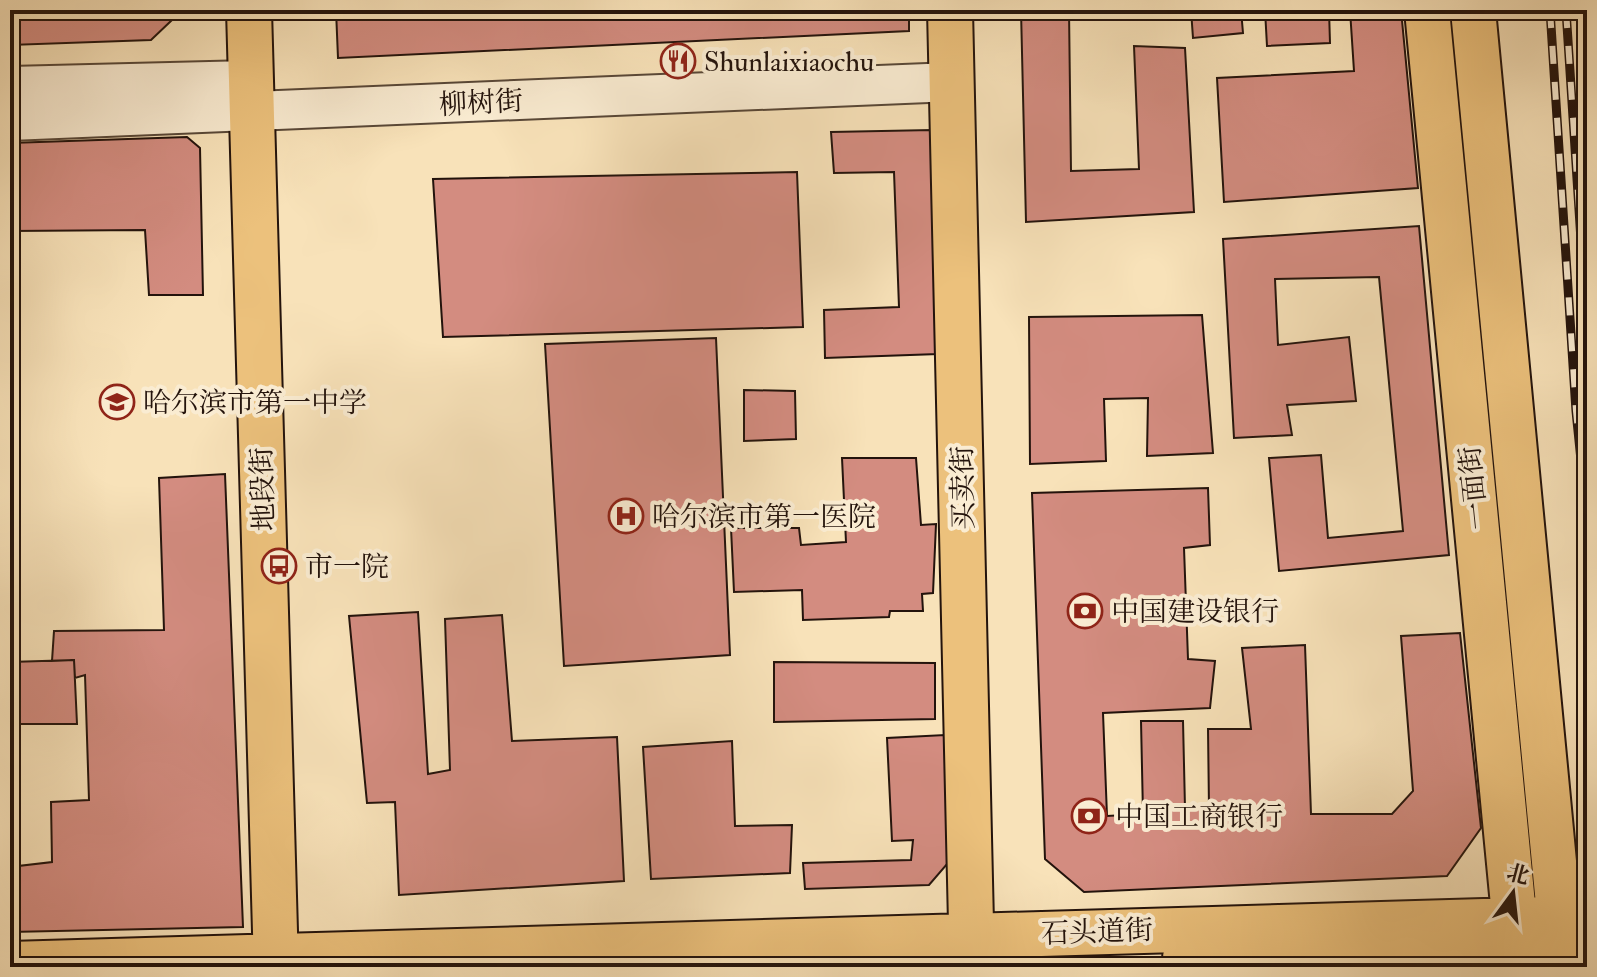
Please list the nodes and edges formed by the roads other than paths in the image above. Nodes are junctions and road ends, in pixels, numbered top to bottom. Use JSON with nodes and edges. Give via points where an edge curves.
{"nodes":[{"id":1,"x":249,"y":10,"type":"edge"},
{"id":2,"x":950,"y":10,"type":"edge"},
{"id":3,"x":1427,"y":10,"type":"edge"},
{"id":4,"x":1473,"y":10,"type":"edge"},
{"id":5,"x":952,"y":82,"type":"junction"},
{"id":6,"x":10,"y":86,"type":"edge"},
{"id":7,"x":251,"y":96,"type":"junction"},
{"id":8,"x":10,"y":121,"type":"edge"},
{"id":9,"x":1572,"y":942,"type":"edge"},
{"id":10,"x":1518,"y":947,"type":"edge"},
{"id":11,"x":972,"y":954,"type":"edge"},
{"id":12,"x":276,"y":961,"type":"edge"},
{"id":13,"x":10,"y":964,"type":"edge"},
{"id":14,"x":722,"y":967,"type":"edge"}],
"edges":[{"from":1,"to":7,"type":"main road","name":"地段街"},
{"from":2,"to":5,"type":"main road","name":"买卖街"},
{"from":3,"to":10,"type":"main road","name":"一面街"},
{"from":4,"to":9,"type":"main road","name":"一面街"},
{"from":5,"to":7,"type":"street","name":"柳树街"},
{"from":5,"to":11,"type":"main road","name":"买卖街"},
{"from":6,"to":7,"type":"street","name":"柳树街"},
{"from":7,"to":8,"type":"street","name":"柳树街"},
{"from":7,"to":12,"type":"main road","name":"地段街"},
{"from":9,"to":10,"type":"main road","name":"石头道街"},
{"from":10,"to":11,"type":"main road","name":"石头道街"},
{"from":11,"to":12,"type":"main road","name":"石头道街"},
{"from":11,"to":14,"type":"main road","name":"石头道街"},
{"from":12,"to":13,"type":"main road","name":"石头道街"}]}
